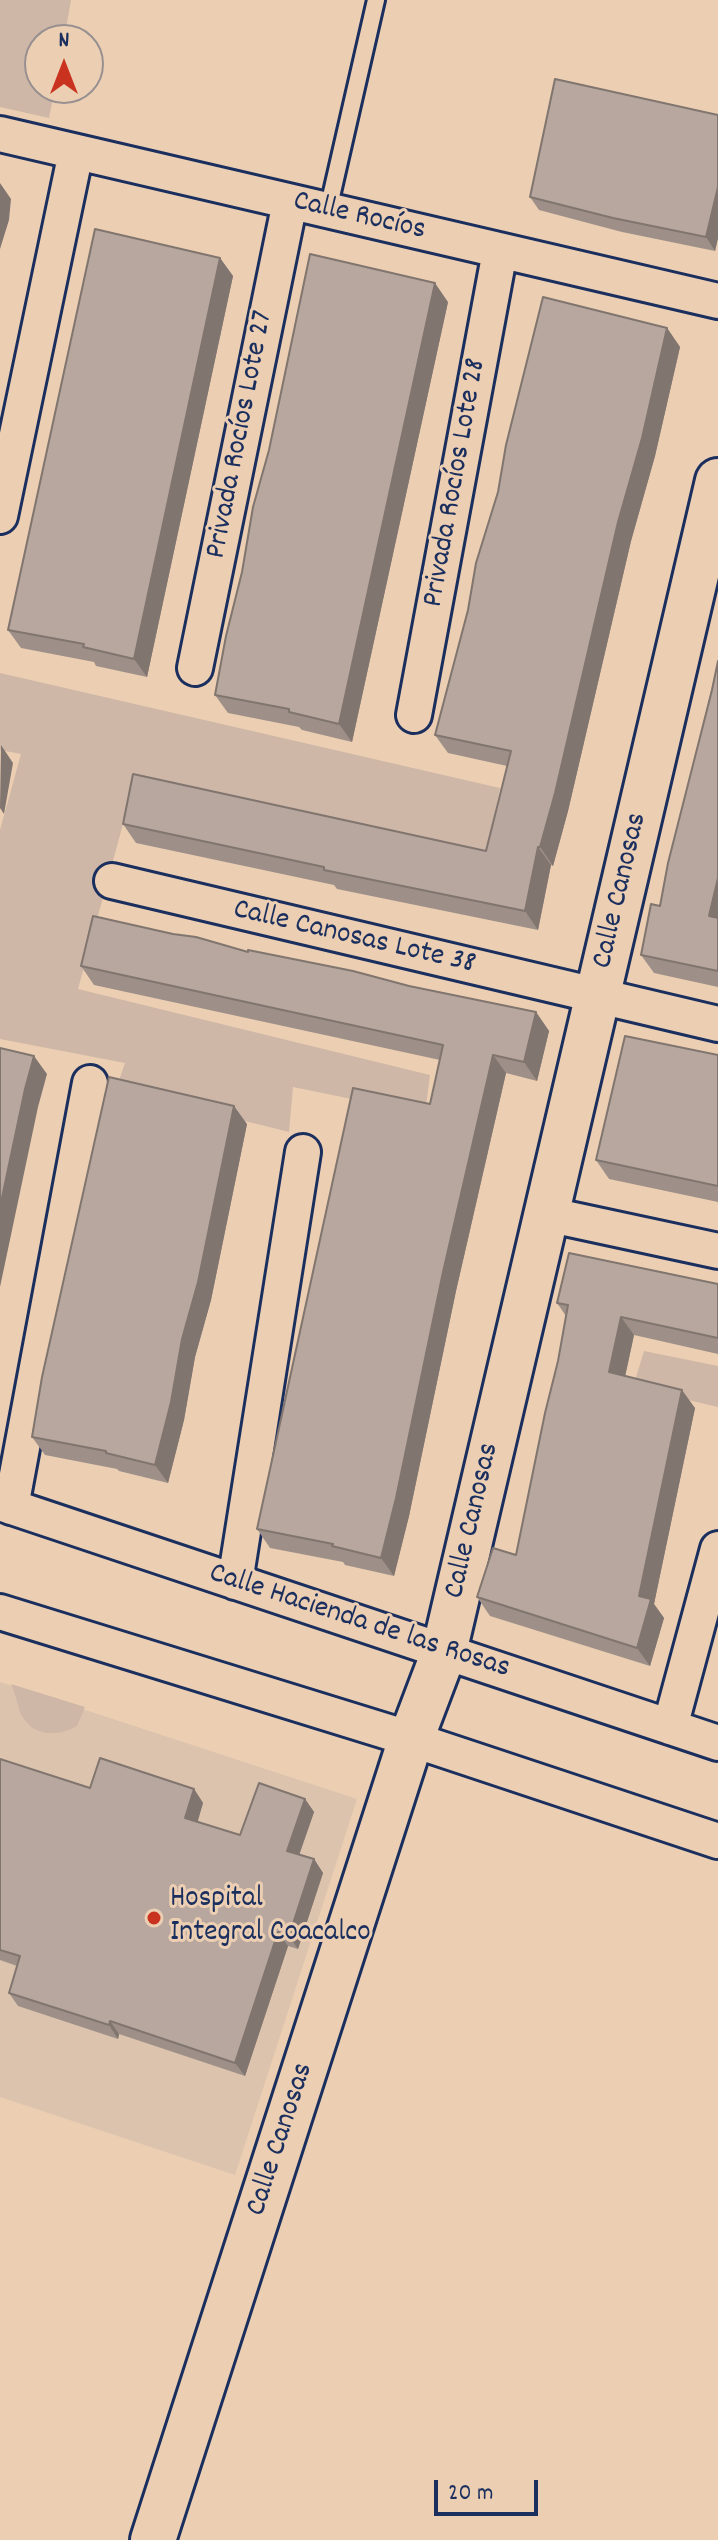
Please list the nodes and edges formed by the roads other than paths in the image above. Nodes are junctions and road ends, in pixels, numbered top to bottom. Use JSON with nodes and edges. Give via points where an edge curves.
{"nodes":[{"id":1,"x":376,"y":0,"type":"edge"},
{"id":2,"x":0,"y":134,"type":"edge"},
{"id":3,"x":76,"y":152,"type":"junction"},
{"id":4,"x":290,"y":202,"type":"junction"},
{"id":5,"x":328,"y":210,"type":"junction"},
{"id":6,"x":500,"y":251,"type":"junction"},
{"id":7,"x":718,"y":301,"type":"edge"},
{"id":8,"x":718,"y":481,"type":"edge"},
{"id":9,"x":0,"y":516,"type":"edge"},
{"id":10,"x":195,"y":668,"type":"dead end"},
{"id":11,"x":414,"y":715,"type":"dead end"},
{"id":12,"x":112,"y":881,"type":"dead end"},
{"id":13,"x":597,"y":997,"type":"junction"},
{"id":14,"x":718,"y":1024,"type":"edge"},
{"id":15,"x":90,"y":1083,"type":"dead end"},
{"id":16,"x":303,"y":1152,"type":"dead end"},
{"id":17,"x":546,"y":1214,"type":"junction"},
{"id":18,"x":718,"y":1251,"type":"edge"},
{"id":19,"x":5,"y":1505,"type":"edge"},
{"id":20,"x":718,"y":1549,"type":"edge"},
{"id":21,"x":235,"y":1582,"type":"junction"},
{"id":22,"x":0,"y":1612,"type":"edge"},
{"id":23,"x":444,"y":1652,"type":"junction"},
{"id":24,"x":670,"y":1727,"type":"junction"},
{"id":25,"x":411,"y":1739,"type":"junction"},
{"id":26,"x":718,"y":1743,"type":"edge"},
{"id":27,"x":718,"y":1841,"type":"edge"},
{"id":28,"x":153,"y":2540,"type":"edge"}],
"edges":[{"from":1,"to":5,"type":"lane"},
{"from":2,"to":3,"type":"street","name":"Calle Rocíos"},
{"from":3,"to":4,"type":"street","name":"Calle Rocíos"},
{"from":3,"to":9,"type":"street"},
{"from":4,"to":5,"type":"street","name":"Calle Rocíos"},
{"from":4,"to":10,"type":"street","name":"Privada Rocíos Lote 27"},
{"from":5,"to":6,"type":"street","name":"Calle Rocíos"},
{"from":6,"to":7,"type":"street","name":"Calle Rocíos"},
{"from":6,"to":11,"type":"street","name":"Privada Rocíos Lote 28"},
{"from":8,"to":13,"type":"street","name":"Calle Canosas"},
{"from":12,"to":13,"type":"street","name":"Calle Canosas Lote 38"},
{"from":13,"to":14,"type":"street","name":"Calle Canosas Lote 38"},
{"from":13,"to":17,"type":"street","name":"Calle Canosas"},
{"from":15,"to":19,"type":"street"},
{"from":16,"to":21,"type":"street"},
{"from":17,"to":18,"type":"street"},
{"from":17,"to":23,"type":"street","name":"Calle Canosas"},
{"from":19,"to":21,"type":"street","name":"Calle Hacienda de las Rosas"},
{"from":20,"to":24,"type":"street"},
{"from":21,"to":23,"type":"street","name":"Calle Hacienda de las Rosas"},
{"from":22,"to":25,"type":"street"},
{"from":23,"to":24,"type":"street","name":"Calle Hacienda de las Rosas"},
{"from":23,"to":25,"type":"street","name":"Calle Canosas"},
{"from":24,"to":26,"type":"street","name":"Calle Hacienda de las Rosas"},
{"from":25,"to":27,"type":"street"},
{"from":25,"to":28,"type":"street","name":"Calle Canosas"}]}
